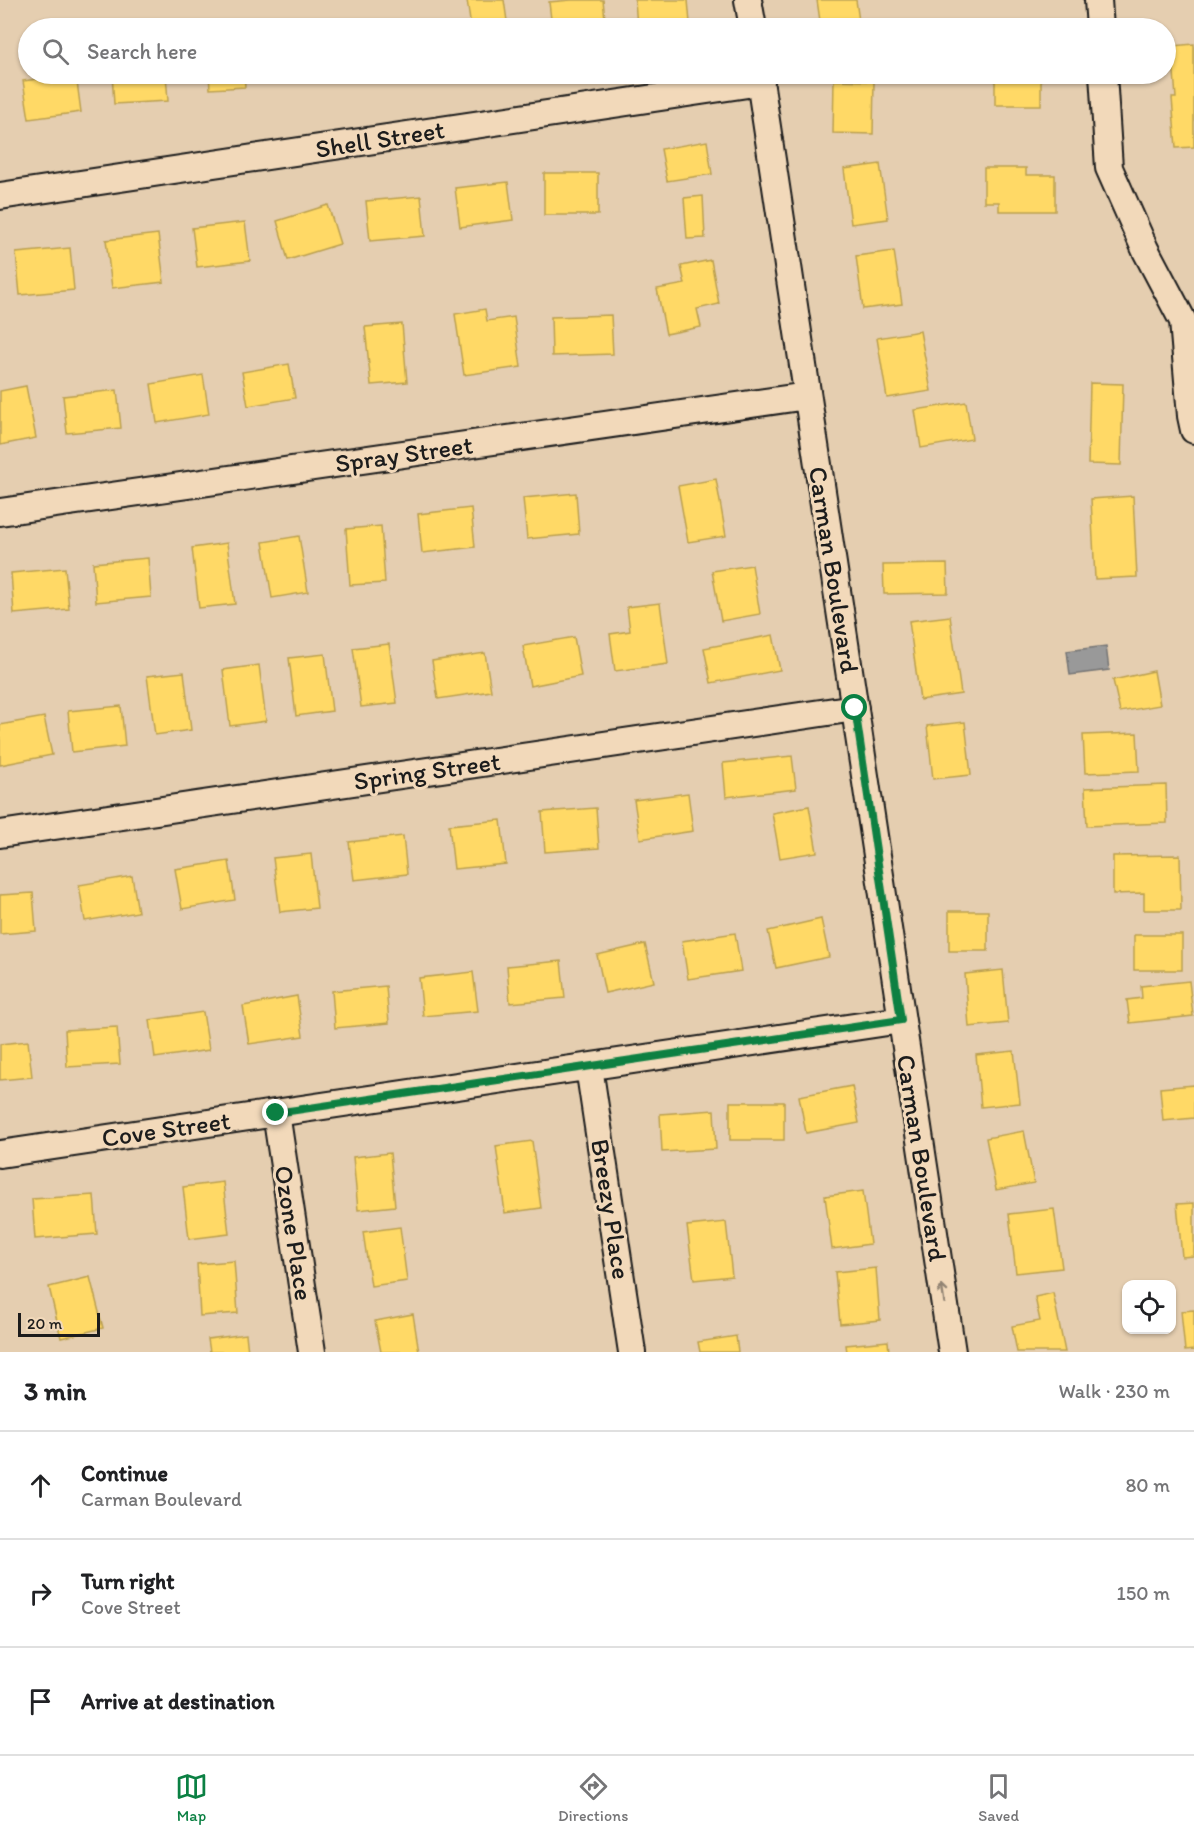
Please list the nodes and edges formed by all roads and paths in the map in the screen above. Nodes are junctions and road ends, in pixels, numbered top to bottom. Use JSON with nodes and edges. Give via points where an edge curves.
{"nodes":[{"id":1,"x":748,"y":0,"type":"edge"},
{"id":2,"x":1098,"y":0,"type":"edge"},
{"id":3,"x":751,"y":18,"type":"edge"},
{"id":4,"x":1099,"y":18,"type":"edge"},
{"id":5,"x":721,"y":84,"type":"edge"},
{"id":6,"x":761,"y":84,"type":"edge"},
{"id":7,"x":1104,"y":84,"type":"edge"},
{"id":8,"x":0,"y":196,"type":"edge"},
{"id":9,"x":1189,"y":321,"type":"edge"},
{"id":10,"x":807,"y":396,"type":"junction"},
{"id":11,"x":1194,"y":430,"type":"edge"},
{"id":12,"x":0,"y":512,"type":"edge"},
{"id":13,"x":855,"y":708,"type":"junction"},
{"id":14,"x":0,"y":834,"type":"edge"},
{"id":15,"x":901,"y":1020,"type":"junction"},
{"id":16,"x":589,"y":1066,"type":"junction"},
{"id":17,"x":276,"y":1113,"type":"junction"},
{"id":18,"x":0,"y":1154,"type":"edge"},
{"id":19,"x":312,"y":1352,"type":"edge"},
{"id":20,"x":632,"y":1352,"type":"edge"},
{"id":21,"x":952,"y":1352,"type":"edge"}],
"edges":[{"from":1,"to":3,"type":"street"},
{"from":2,"to":4,"type":"street"},
{"from":5,"to":8,"type":"street","name":"Shell Street"},
{"from":6,"to":10,"type":"street","name":"Carman Boulevard"},
{"from":7,"to":9,"type":"street","via":[[1109,168],[1145,249]]},
{"from":9,"to":11,"type":"street"},
{"from":10,"to":12,"type":"street","name":"Spray Street"},
{"from":10,"to":13,"type":"street","name":"Carman Boulevard"},
{"from":13,"to":14,"type":"street","name":"Spring Street"},
{"from":13,"to":15,"type":"street","name":"Carman Boulevard"},
{"from":15,"to":16,"type":"street","name":"Cove Street"},
{"from":21,"to":15,"type":"street","name":"Carman Boulevard","one_way":true},
{"from":16,"to":17,"type":"street","name":"Cove Street"},
{"from":16,"to":20,"type":"street","name":"Breezy Place"},
{"from":17,"to":18,"type":"street","name":"Cove Street"},
{"from":17,"to":19,"type":"street","name":"Ozone Place"}]}
